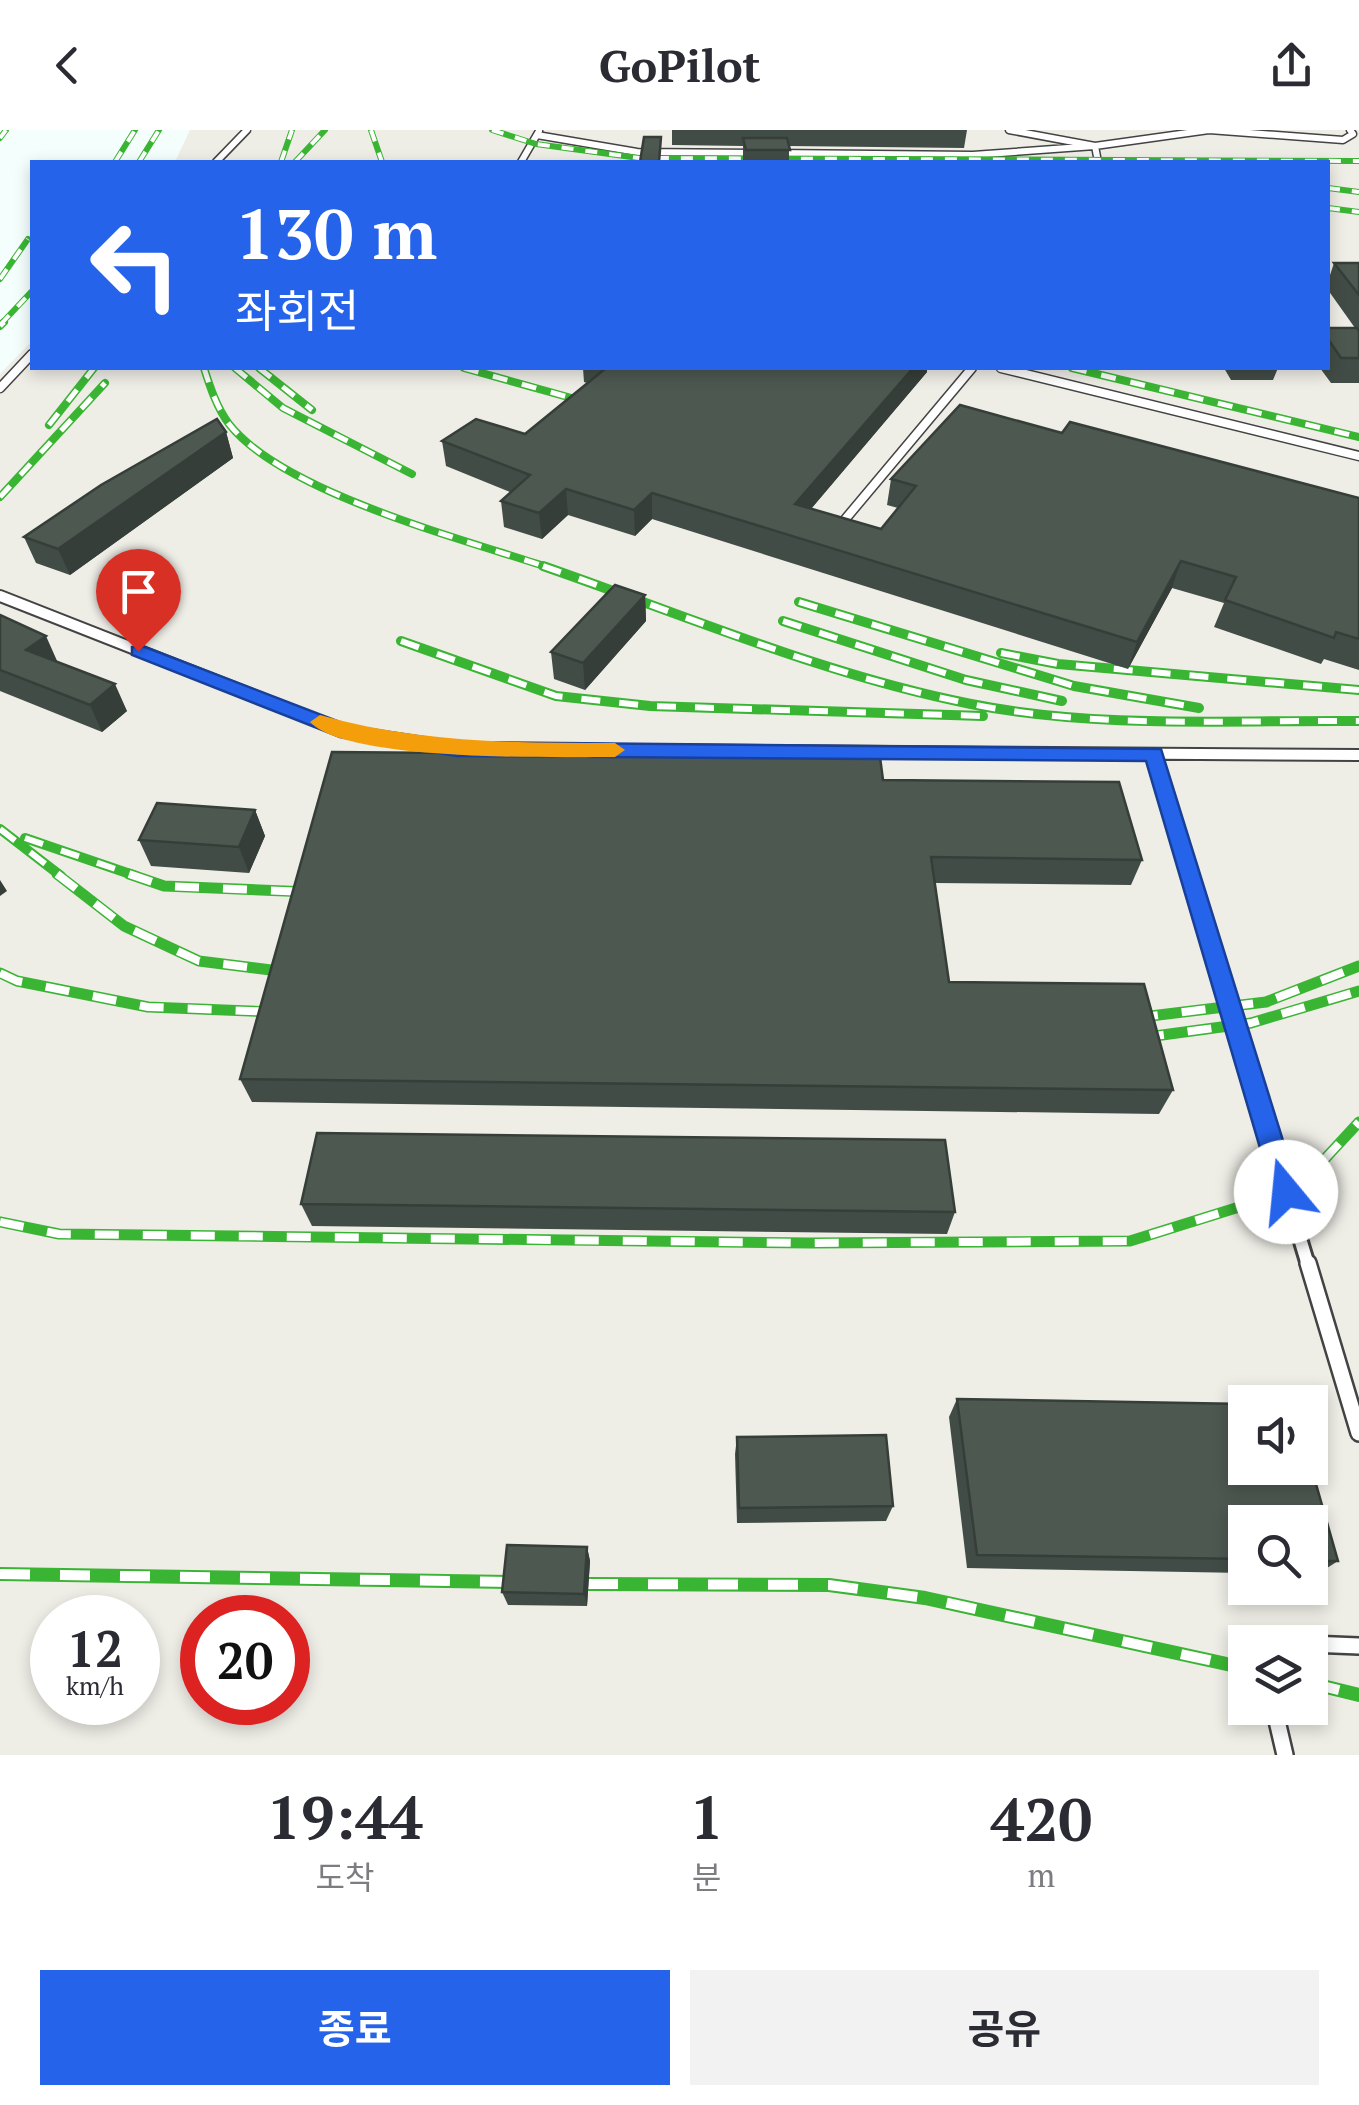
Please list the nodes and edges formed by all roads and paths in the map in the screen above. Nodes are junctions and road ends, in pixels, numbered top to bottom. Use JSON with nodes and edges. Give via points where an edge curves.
{"nodes":[{"id":1,"x":247,"y":130,"type":"edge"},
{"id":2,"x":1009,"y":130,"type":"edge"},
{"id":3,"x":1350,"y":130,"type":"edge"},
{"id":4,"x":538,"y":132,"type":"edge"},
{"id":5,"x":1094,"y":146,"type":"junction"},
{"id":6,"x":218,"y":160,"type":"edge"},
{"id":7,"x":523,"y":160,"type":"edge"},
{"id":8,"x":1098,"y":160,"type":"edge"},
{"id":9,"x":30,"y":356,"type":"edge"},
{"id":10,"x":970,"y":370,"type":"edge"},
{"id":11,"x":1009,"y":370,"type":"edge"},
{"id":12,"x":0,"y":388,"type":"edge"},
{"id":13,"x":1359,"y":456,"type":"edge"},
{"id":14,"x":836,"y":531,"type":"edge"},
{"id":15,"x":0,"y":596,"type":"edge"},
{"id":16,"x":1154,"y":754,"type":"junction"},
{"id":17,"x":1359,"y":755,"type":"edge"},
{"id":18,"x":1359,"y":1433,"type":"edge"},
{"id":19,"x":1328,"y":1645,"type":"edge"},
{"id":20,"x":1359,"y":1646,"type":"edge"},
{"id":21,"x":1278,"y":1725,"type":"edge"},
{"id":22,"x":1285,"y":1755,"type":"edge"}],
"edges":[{"from":1,"to":6,"type":"lane"},
{"from":2,"to":5,"type":"lane"},
{"from":3,"to":5,"type":"lane","via":[[1343,140],[1209,130]]},
{"from":4,"to":5,"type":"lane","via":[[636,152],[974,154]]},
{"from":4,"to":7,"type":"lane"},
{"from":5,"to":8,"type":"lane"},
{"from":9,"to":12,"type":"lane"},
{"from":10,"to":14,"type":"lane"},
{"from":11,"to":13,"type":"lane"},
{"from":15,"to":16,"type":"lane","via":[[346,732],[457,749]]},
{"from":16,"to":17,"type":"lane"},
{"from":16,"to":18,"type":"lane"},
{"from":19,"to":20,"type":"lane"},
{"from":21,"to":22,"type":"lane"}]}
